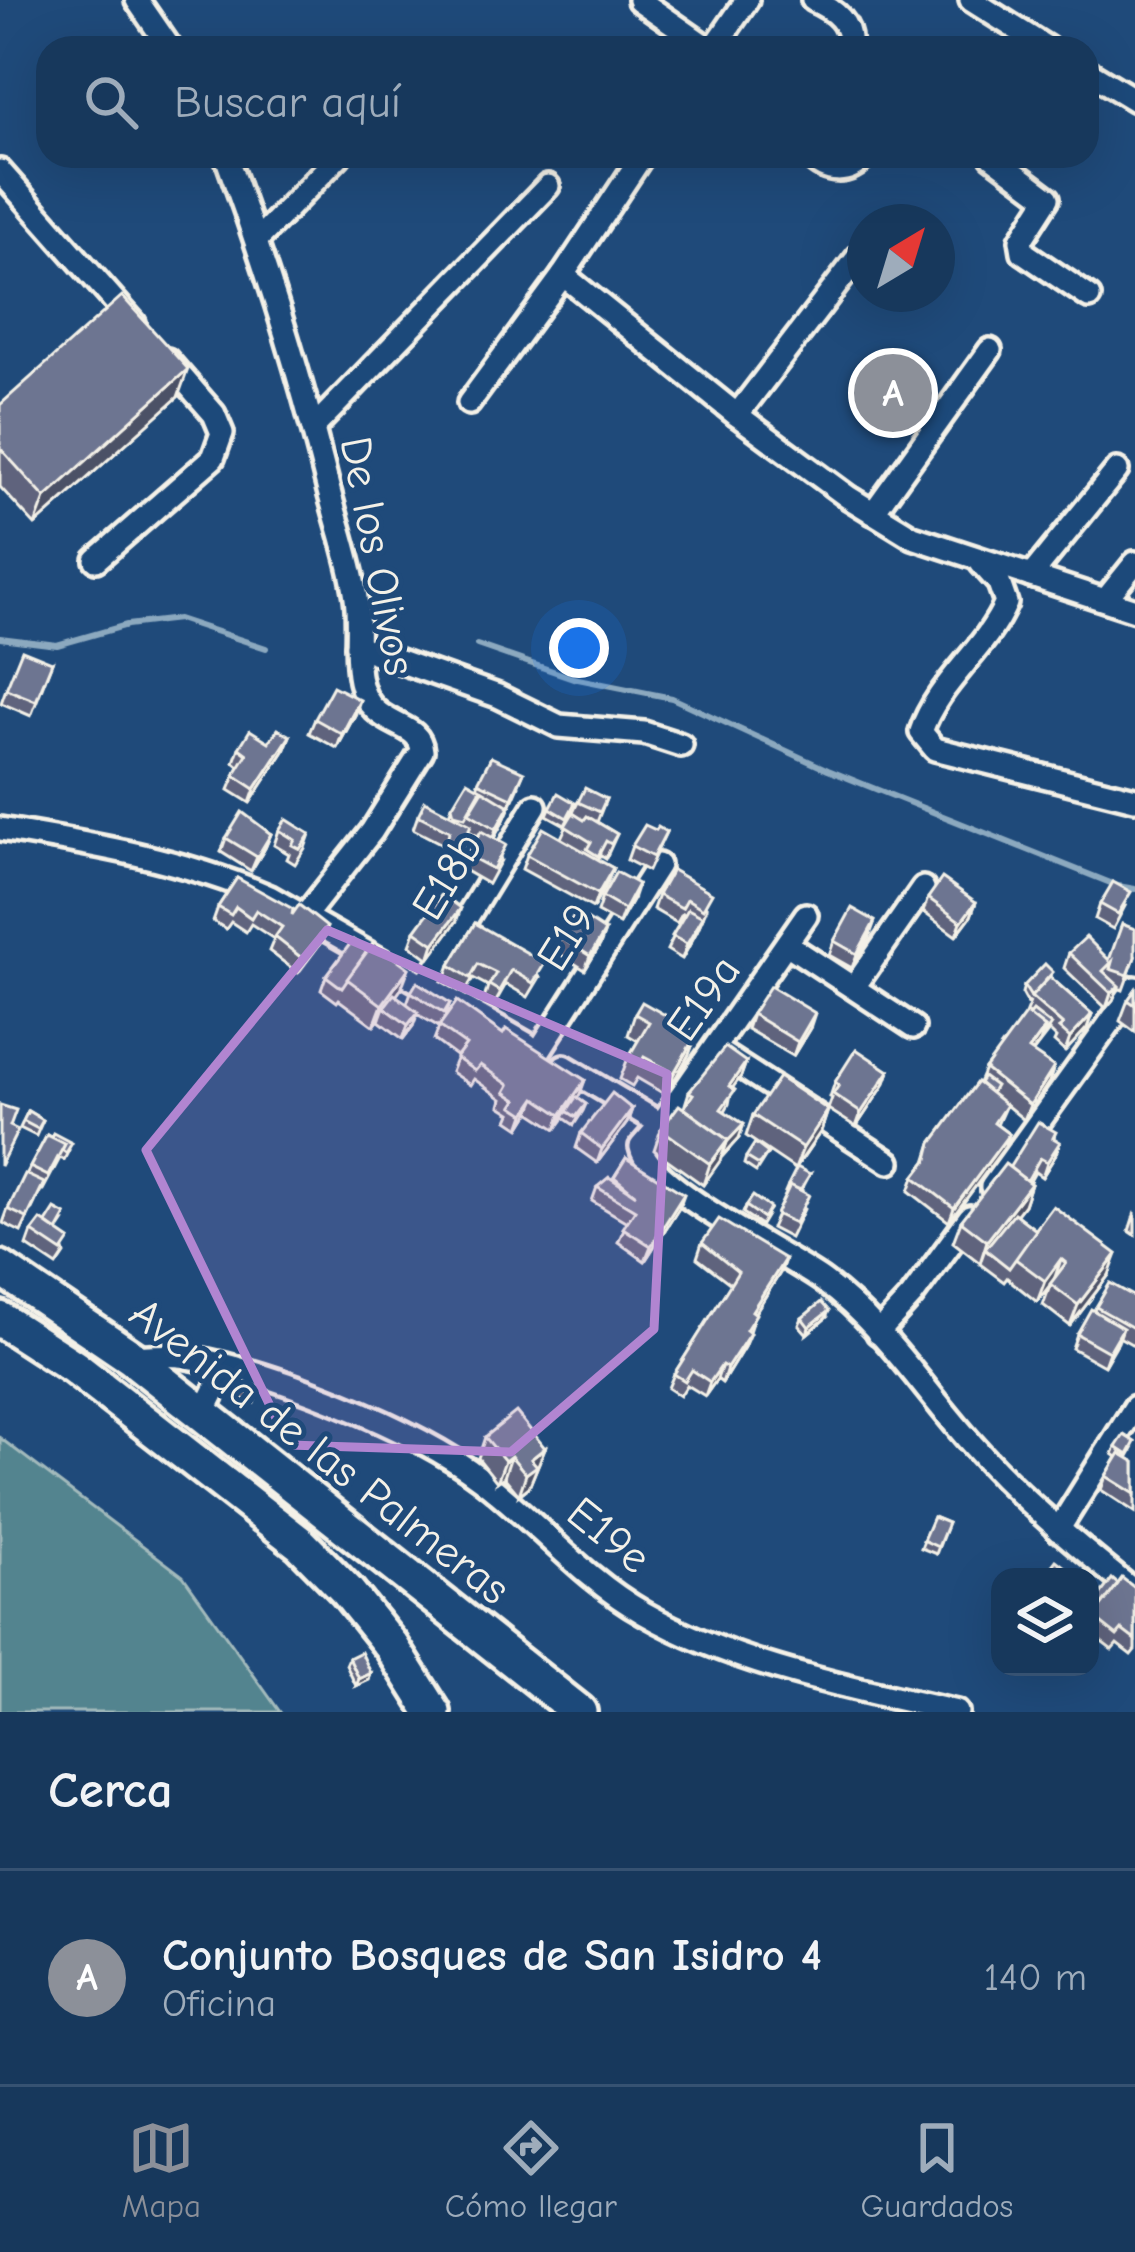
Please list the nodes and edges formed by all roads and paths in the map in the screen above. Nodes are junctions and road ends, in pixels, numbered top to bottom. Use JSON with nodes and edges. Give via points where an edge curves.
{"nodes":[{"id":1,"x":137,"y":0,"type":"edge"},
{"id":2,"x":639,"y":0,"type":"edge"},
{"id":3,"x":747,"y":0,"type":"edge"},
{"id":4,"x":813,"y":0,"type":"edge"},
{"id":5,"x":971,"y":0,"type":"edge"},
{"id":6,"x":1018,"y":0,"type":"edge"},
{"id":7,"x":1004,"y":23,"type":"junction"},
{"id":8,"x":162,"y":36,"type":"edge"},
{"id":9,"x":693,"y":36,"type":"edge"},
{"id":10,"x":720,"y":36,"type":"edge"},
{"id":11,"x":850,"y":36,"type":"edge"},
{"id":12,"x":1026,"y":36,"type":"edge"},
{"id":13,"x":1099,"y":77,"type":"edge"},
{"id":14,"x":1133,"y":95,"type":"edge"},
{"id":15,"x":230,"y":168,"type":"edge"},
{"id":16,"x":327,"y":168,"type":"edge"},
{"id":17,"x":634,"y":168,"type":"edge"},
{"id":18,"x":1008,"y":168,"type":"edge"},
{"id":19,"x":0,"y":171,"type":"edge"},
{"id":20,"x":548,"y":186,"type":"dead end"},
{"id":21,"x":256,"y":240,"type":"junction"},
{"id":22,"x":847,"y":273,"type":"edge"},
{"id":23,"x":562,"y":275,"type":"junction"},
{"id":24,"x":1090,"y":297,"type":"dead end"},
{"id":25,"x":990,"y":350,"type":"dead end"},
{"id":26,"x":469,"y":403,"type":"dead end"},
{"id":27,"x":737,"y":415,"type":"junction"},
{"id":28,"x":314,"y":427,"type":"junction"},
{"id":29,"x":1117,"y":470,"type":"dead end"},
{"id":30,"x":873,"y":512,"type":"junction"},
{"id":31,"x":976,"y":559,"type":"junction"},
{"id":32,"x":96,"y":560,"type":"dead end"},
{"id":33,"x":1135,"y":563,"type":"edge"},
{"id":34,"x":1031,"y":576,"type":"junction"},
{"id":35,"x":1106,"y":599,"type":"junction"},
{"id":36,"x":1135,"y":610,"type":"edge"},
{"id":37,"x":358,"y":646,"type":"junction"},
{"id":38,"x":680,"y":746,"type":"dead end"},
{"id":39,"x":1134,"y":797,"type":"edge"},
{"id":40,"x":535,"y":806,"type":"dead end"},
{"id":41,"x":0,"y":829,"type":"edge"},
{"id":42,"x":658,"y":865,"type":"edge"},
{"id":43,"x":923,"y":889,"type":"dead end"},
{"id":44,"x":806,"y":915,"type":"dead end"},
{"id":45,"x":304,"y":916,"type":"junction"},
{"id":46,"x":788,"y":945,"type":"junction"},
{"id":47,"x":425,"y":986,"type":"junction"},
{"id":48,"x":854,"y":987,"type":"junction"},
{"id":49,"x":1135,"y":988,"type":"edge"},
{"id":50,"x":913,"y":1028,"type":"dead end"},
{"id":51,"x":716,"y":1050,"type":"junction"},
{"id":52,"x":539,"y":1052,"type":"junction"},
{"id":53,"x":661,"y":1124,"type":"junction"},
{"id":54,"x":889,"y":1162,"type":"dead end"},
{"id":55,"x":0,"y":1268,"type":"edge"},
{"id":56,"x":0,"y":1319,"type":"edge"},
{"id":57,"x":878,"y":1333,"type":"junction"},
{"id":58,"x":131,"y":1357,"type":"junction"},
{"id":59,"x":236,"y":1368,"type":"junction"},
{"id":60,"x":1135,"y":1407,"type":"edge"},
{"id":61,"x":204,"y":1412,"type":"junction"},
{"id":62,"x":1058,"y":1530,"type":"junction"},
{"id":63,"x":1135,"y":1592,"type":"edge"},
{"id":64,"x":433,"y":1712,"type":"edge"},
{"id":65,"x":579,"y":1712,"type":"edge"},
{"id":66,"x":957,"y":1712,"type":"edge"}],
"edges":[{"from":1,"to":8,"type":"street"},
{"from":2,"to":9,"type":"street"},
{"from":3,"to":10,"type":"street"},
{"from":4,"to":11,"type":"street","via":[[845,22]]},
{"from":5,"to":7,"type":"street"},
{"from":6,"to":7,"type":"street"},
{"from":7,"to":12,"type":"street"},
{"from":13,"to":14,"type":"street"},
{"from":15,"to":21,"type":"street","name":"De los Olivos"},
{"from":16,"to":21,"type":"street"},
{"from":17,"to":23,"type":"street"},
{"from":18,"to":24,"type":"street","via":[[1048,198],[1022,240],[1023,253]]},
{"from":19,"to":32,"type":"street","via":[[214,414],[222,434],[213,458]]},
{"from":20,"to":28,"type":"street"},
{"from":21,"to":28,"type":"street","name":"De los Olivos"},
{"from":22,"to":27,"type":"street"},
{"from":23,"to":26,"type":"street"},
{"from":23,"to":27,"type":"street"},
{"from":25,"to":30,"type":"street"},
{"from":27,"to":30,"type":"street"},
{"from":28,"to":37,"type":"street","name":"De los Olivos","via":[[356,599]]},
{"from":29,"to":34,"type":"street"},
{"from":30,"to":31,"type":"street"},
{"from":31,"to":34,"type":"street"},
{"from":31,"to":39,"type":"street","via":[[1006,603],[921,732],[935,749]]},
{"from":33,"to":35,"type":"street"},
{"from":34,"to":35,"type":"street"},
{"from":35,"to":36,"type":"street"},
{"from":37,"to":38,"type":"street","via":[[559,726]]},
{"from":37,"to":45,"type":"street","name":"De los Olivos","via":[[364,700],[414,733],[422,751]]},
{"from":40,"to":47,"type":"street","name":"E18b"},
{"from":41,"to":45,"type":"street","via":[[192,868]]},
{"from":42,"to":52,"type":"street","name":"E19"},
{"from":43,"to":48,"type":"street"},
{"from":44,"to":46,"type":"street","name":"E19a"},
{"from":45,"to":47,"type":"street"},
{"from":46,"to":48,"type":"street"},
{"from":46,"to":51,"type":"street","name":"E19a"},
{"from":47,"to":52,"type":"street"},
{"from":48,"to":50,"type":"street"},
{"from":49,"to":57,"type":"street"},
{"from":51,"to":53,"type":"street","name":"E19a"},
{"from":51,"to":54,"type":"street"},
{"from":52,"to":53,"type":"street"},
{"from":53,"to":57,"type":"street","via":[[641,1147],[649,1167],[826,1283]]},
{"from":55,"to":58,"type":"main road","name":"Avenida de las Palmeras"},
{"from":56,"to":64,"type":"main road","name":"Avenida de las Palmeras","via":[[301,1544],[392,1647]]},
{"from":57,"to":62,"type":"street"},
{"from":58,"to":59,"type":"street","name":"E19e","via":[[181,1356]]},
{"from":58,"to":61,"type":"main road","name":"Avenida de las Palmeras"},
{"from":59,"to":61,"type":"street"},
{"from":59,"to":66,"type":"street","name":"E19e","via":[[435,1447],[617,1594],[678,1630],[824,1681]]},
{"from":60,"to":62,"type":"street"},
{"from":61,"to":65,"type":"main road","name":"Avenida de las Palmeras"},
{"from":62,"to":63,"type":"street"}]}
